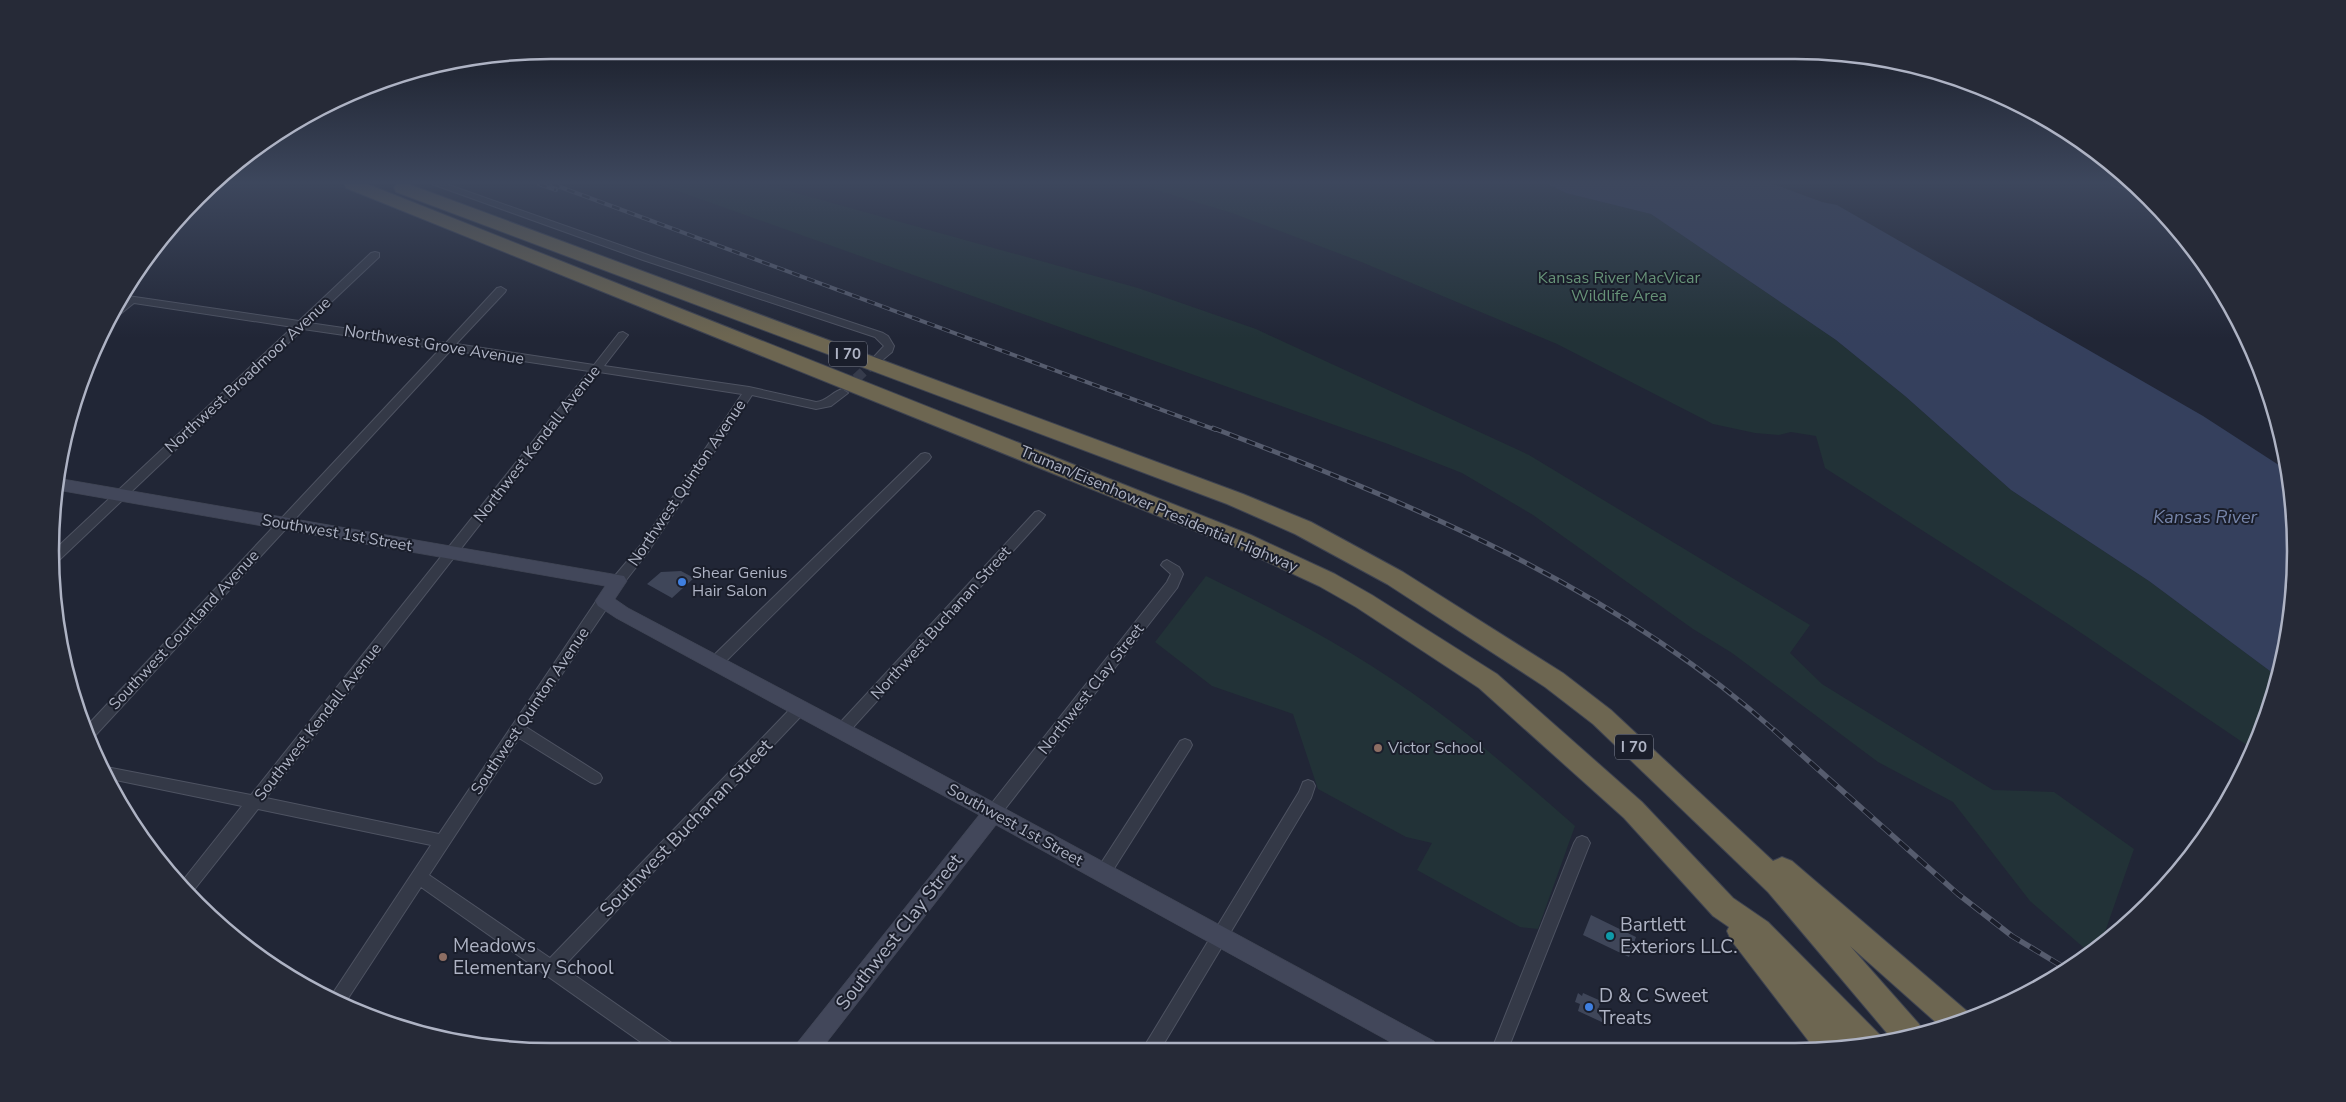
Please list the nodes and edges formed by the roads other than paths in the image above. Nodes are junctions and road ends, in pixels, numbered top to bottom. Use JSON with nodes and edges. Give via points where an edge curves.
{"nodes":[{"id":1,"x":480,"y":235,"type":"edge"},
{"id":2,"x":530,"y":235,"type":"edge"},
{"id":3,"x":583,"y":235,"type":"edge"},
{"id":4,"x":375,"y":255,"type":"dead end"},
{"id":5,"x":501,"y":290,"type":"dead end"},
{"id":6,"x":128,"y":299,"type":"edge"},
{"id":7,"x":132,"y":300,"type":"junction"},
{"id":8,"x":125,"y":306,"type":"edge"},
{"id":9,"x":303,"y":325,"type":"junction"},
{"id":10,"x":623,"y":335,"type":"dead end"},
{"id":11,"x":447,"y":347,"type":"junction"},
{"id":12,"x":876,"y":360,"type":"tunnel mouth"},
{"id":13,"x":596,"y":369,"type":"junction"},
{"id":14,"x":750,"y":392,"type":"junction"},
{"id":15,"x":842,"y":392,"type":"tunnel mouth"},
{"id":16,"x":926,"y":457,"type":"dead end"},
{"id":17,"x":63,"y":485,"type":"edge"},
{"id":18,"x":120,"y":496,"type":"junction"},
{"id":19,"x":1039,"y":515,"type":"dead end"},
{"id":20,"x":282,"y":524,"type":"junction"},
{"id":21,"x":59,"y":553,"type":"edge"},
{"id":22,"x":451,"y":553,"type":"junction"},
{"id":23,"x":1167,"y":565,"type":"dead end"},
{"id":24,"x":618,"y":581,"type":"junction"},
{"id":25,"x":604,"y":601,"type":"junction"},
{"id":26,"x":716,"y":662,"type":"junction"},
{"id":27,"x":799,"y":709,"type":"junction"},
{"id":28,"x":517,"y":728,"type":"junction"},
{"id":29,"x":92,"y":729,"type":"edge"},
{"id":30,"x":842,"y":730,"type":"junction"},
{"id":31,"x":1185,"y":745,"type":"dead end"},
{"id":32,"x":1644,"y":755,"type":"junction"},
{"id":33,"x":112,"y":773,"type":"edge"},
{"id":34,"x":595,"y":778,"type":"dead end"},
{"id":35,"x":1308,"y":786,"type":"dead end"},
{"id":36,"x":254,"y":803,"type":"junction"},
{"id":37,"x":993,"y":813,"type":"junction"},
{"id":38,"x":442,"y":841,"type":"junction"},
{"id":39,"x":1582,"y":843,"type":"dead end"},
{"id":40,"x":1103,"y":873,"type":"junction"},
{"id":41,"x":418,"y":878,"type":"junction"},
{"id":42,"x":189,"y":885,"type":"edge"},
{"id":43,"x":1722,"y":907,"type":"junction"},
{"id":44,"x":1218,"y":935,"type":"junction"},
{"id":45,"x":551,"y":969,"type":"junction"},
{"id":46,"x":340,"y":995,"type":"edge"},
{"id":47,"x":1952,"y":1017,"type":"edge"},
{"id":48,"x":1904,"y":1031,"type":"edge"},
{"id":49,"x":1862,"y":1039,"type":"edge"},
{"id":50,"x":1828,"y":1042,"type":"edge"},
{"id":51,"x":657,"y":1043,"type":"edge"},
{"id":52,"x":811,"y":1043,"type":"edge"},
{"id":53,"x":1154,"y":1043,"type":"edge"},
{"id":54,"x":1415,"y":1043,"type":"edge"},
{"id":55,"x":1502,"y":1043,"type":"edge"}],
"edges":[{"from":1,"to":43,"type":"highway","name":"Truman/Eisenhower Presidential Highway","number":"I 70","via":[[1243,541],[1327,580],[1488,681],[1634,810]]},
{"from":2,"to":32,"type":"highway","name":"Truman/Eisenhower Presidential Highway","number":"I 70","via":[[1235,498],[1303,528],[1395,578],[1554,680]]},
{"from":3,"to":12,"type":"street","via":[[884,338],[888,350]]},
{"from":4,"to":9,"type":"street","name":"Northwest Broadmoor Avenue"},
{"from":5,"to":11,"type":"street","name":"Southwest Courtland Avenue"},
{"from":6,"to":7,"type":"street","name":"Northwest Grove Avenue"},
{"from":7,"to":8,"type":"street"},
{"from":7,"to":9,"type":"street","name":"Northwest Grove Avenue"},
{"from":9,"to":11,"type":"street","name":"Northwest Grove Avenue"},
{"from":9,"to":18,"type":"street","name":"Northwest Broadmoor Avenue"},
{"from":10,"to":13,"type":"street","name":"Northwest Kendall Avenue"},
{"from":11,"to":13,"type":"street","name":"Northwest Grove Avenue"},
{"from":11,"to":20,"type":"street","name":"Southwest Courtland Avenue"},
{"from":13,"to":14,"type":"street","name":"Northwest Grove Avenue"},
{"from":13,"to":22,"type":"street","name":"Northwest Kendall Avenue"},
{"from":14,"to":15,"type":"street","name":"Northwest Quinton Avenue","via":[[785,397],[814,407],[826,405]]},
{"from":14,"to":24,"type":"street","name":"Northwest Quinton Avenue","via":[[644,549]]},
{"from":16,"to":26,"type":"street"},
{"from":17,"to":18,"type":"street","name":"Southwest 1st Street"},
{"from":18,"to":20,"type":"street","name":"Southwest 1st Street"},
{"from":18,"to":21,"type":"street","name":"Northwest Broadmoor Avenue"},
{"from":19,"to":30,"type":"street","name":"Northwest Buchanan Street"},
{"from":20,"to":22,"type":"street","name":"Southwest 1st Street"},
{"from":20,"to":29,"type":"street","name":"Southwest Courtland Avenue"},
{"from":22,"to":24,"type":"street","name":"Southwest 1st Street"},
{"from":22,"to":36,"type":"street","name":"Southwest Kendall Avenue"},
{"from":23,"to":37,"type":"street","name":"Northwest Clay Street","via":[[1177,574],[1172,585]]},
{"from":24,"to":25,"type":"street","name":"Southwest Quinton Avenue"},
{"from":25,"to":26,"type":"street","name":"Southwest 1st Street"},
{"from":25,"to":28,"type":"street","name":"Southwest Quinton Avenue"},
{"from":26,"to":27,"type":"street","name":"Southwest 1st Street"},
{"from":27,"to":30,"type":"street","name":"Southwest 1st Street"},
{"from":27,"to":45,"type":"street","name":"Southwest Buchanan Street"},
{"from":28,"to":34,"type":"street"},
{"from":28,"to":38,"type":"street","name":"Southwest Quinton Avenue"},
{"from":30,"to":37,"type":"street","name":"Southwest 1st Street"},
{"from":31,"to":40,"type":"street"},
{"from":32,"to":47,"type":"highway"},
{"from":32,"to":48,"type":"highway","name":"Truman/Eisenhower Presidential Highway","number":"I 70","via":[[1778,883]]},
{"from":33,"to":36,"type":"street"},
{"from":35,"to":44,"type":"street"},
{"from":36,"to":38,"type":"street"},
{"from":36,"to":42,"type":"street","name":"Southwest Kendall Avenue"},
{"from":37,"to":40,"type":"street","name":"Southwest 1st Street"},
{"from":37,"to":52,"type":"street","name":"Southwest Clay Street"},
{"from":38,"to":41,"type":"street","name":"Southwest Quinton Avenue"},
{"from":39,"to":55,"type":"street"},
{"from":40,"to":44,"type":"street","name":"Southwest 1st Street"},
{"from":41,"to":45,"type":"street"},
{"from":41,"to":46,"type":"street","name":"Southwest Quinton Avenue"},
{"from":43,"to":49,"type":"highway","name":"Truman/Eisenhower Presidential Highway","number":"I 70","via":[[1758,931]]},
{"from":43,"to":50,"type":"highway"},
{"from":44,"to":53,"type":"street"},
{"from":44,"to":54,"type":"street","name":"Southwest 1st Street"},
{"from":45,"to":51,"type":"street"}]}
